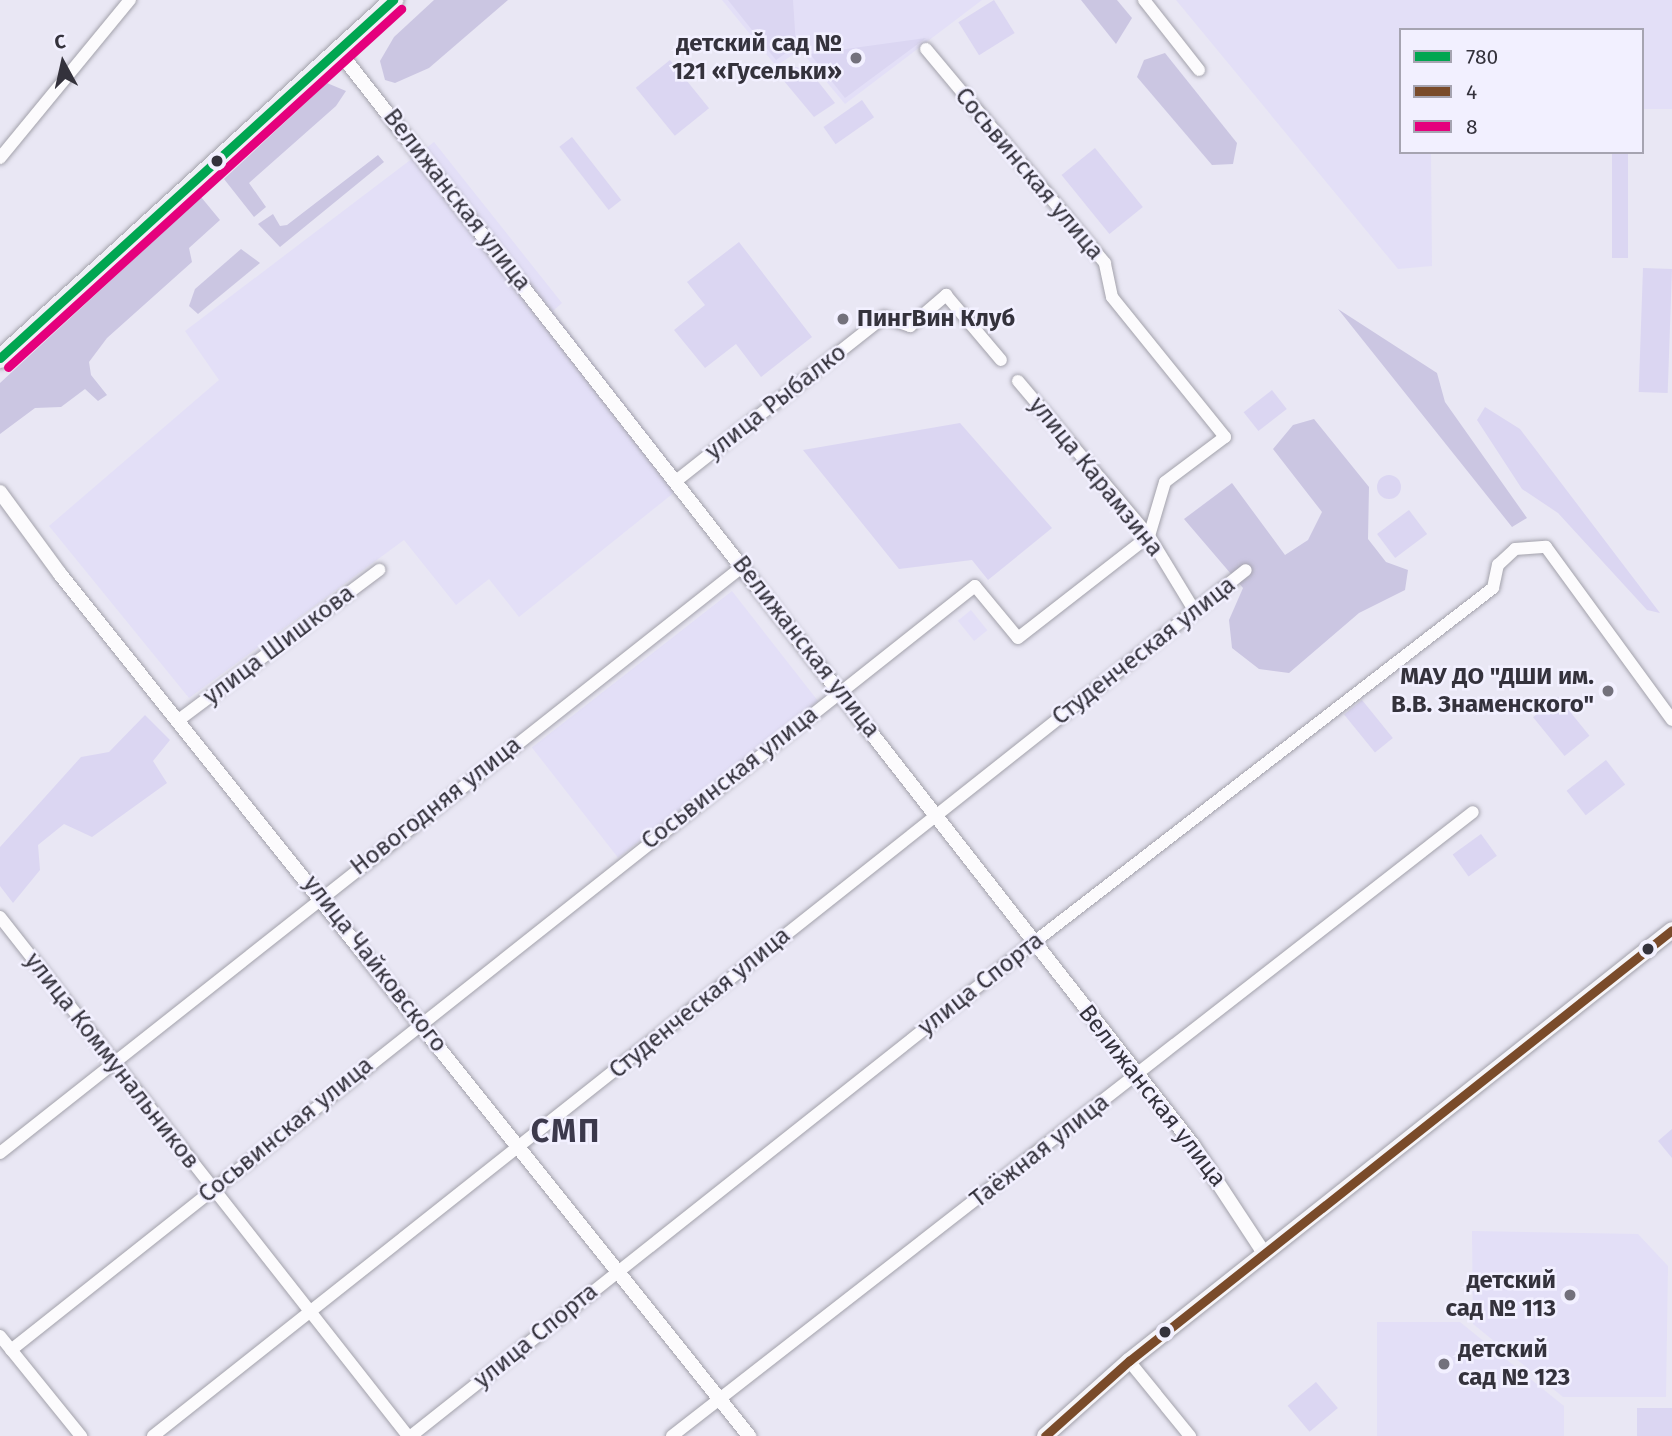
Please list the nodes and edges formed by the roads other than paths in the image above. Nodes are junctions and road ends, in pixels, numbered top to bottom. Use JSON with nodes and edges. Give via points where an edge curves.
{"nodes":[{"id":1,"x":130,"y":0,"type":"edge"},
{"id":2,"x":393,"y":0,"type":"edge"},
{"id":3,"x":1144,"y":0,"type":"edge"},
{"id":4,"x":926,"y":49,"type":"dead end"},
{"id":5,"x":338,"y":50,"type":"junction"},
{"id":6,"x":1199,"y":70,"type":"dead end"},
{"id":7,"x":0,"y":158,"type":"edge"},
{"id":8,"x":0,"y":358,"type":"edge"},
{"id":9,"x":1001,"y":360,"type":"dead end"},
{"id":10,"x":1018,"y":381,"type":"dead end"},
{"id":11,"x":676,"y":481,"type":"junction"},
{"id":12,"x":0,"y":492,"type":"edge"},
{"id":13,"x":1149,"y":536,"type":"junction"},
{"id":14,"x":743,"y":566,"type":"junction"},
{"id":15,"x":379,"y":570,"type":"dead end"},
{"id":16,"x":1246,"y":570,"type":"dead end"},
{"id":17,"x":1194,"y":610,"type":"junction"},
{"id":18,"x":842,"y":691,"type":"junction"},
{"id":19,"x":180,"y":719,"type":"junction"},
{"id":20,"x":1672,"y":720,"type":"edge"},
{"id":21,"x":1474,"y":812,"type":"dead end"},
{"id":22,"x":937,"y":814,"type":"junction"},
{"id":23,"x":322,"y":897,"type":"junction"},
{"id":24,"x":0,"y":917,"type":"edge"},
{"id":25,"x":1672,"y":930,"type":"edge"},
{"id":26,"x":1033,"y":943,"type":"junction"},
{"id":27,"x":422,"y":1021,"type":"junction"},
{"id":28,"x":114,"y":1062,"type":"junction"},
{"id":29,"x":1135,"y":1076,"type":"junction"},
{"id":30,"x":520,"y":1148,"type":"junction"},
{"id":31,"x":0,"y":1153,"type":"edge"},
{"id":32,"x":211,"y":1189,"type":"junction"},
{"id":33,"x":1264,"y":1252,"type":"junction"},
{"id":34,"x":618,"y":1270,"type":"junction"},
{"id":35,"x":310,"y":1315,"type":"junction"},
{"id":36,"x":0,"y":1336,"type":"edge"},
{"id":37,"x":11,"y":1350,"type":"junction"},
{"id":38,"x":1129,"y":1361,"type":"junction"},
{"id":39,"x":722,"y":1401,"type":"junction"},
{"id":40,"x":81,"y":1436,"type":"edge"},
{"id":41,"x":153,"y":1436,"type":"edge"},
{"id":42,"x":409,"y":1436,"type":"edge"},
{"id":43,"x":672,"y":1436,"type":"edge"},
{"id":44,"x":749,"y":1436,"type":"edge"},
{"id":45,"x":1045,"y":1436,"type":"edge"},
{"id":46,"x":1190,"y":1436,"type":"edge"}],
"edges":[{"from":1,"to":7,"type":"street"},
{"from":2,"to":5,"type":"main road"},
{"from":3,"to":6,"type":"street"},
{"from":4,"to":13,"type":"street","name":"Сосьвинская улица","via":[[1105,263],[1112,297],[1225,437],[1165,482]]},
{"from":5,"to":8,"type":"main road"},
{"from":5,"to":11,"type":"street","name":"Велижанская улица"},
{"from":9,"to":11,"type":"street","name":"улица Рыбалко","via":[[946,295],[910,326],[884,317]]},
{"from":10,"to":13,"type":"street","name":"улица Карамзина"},
{"from":11,"to":14,"type":"street","name":"Велижанская улица"},
{"from":12,"to":19,"type":"street","name":"улица Чайковского","via":[[60,574]]},
{"from":13,"to":17,"type":"street","name":"улица Карамзина"},
{"from":13,"to":18,"type":"street","name":"Сосьвинская улица","via":[[1018,638],[975,586]]},
{"from":14,"to":18,"type":"street","name":"Велижанская улица"},
{"from":14,"to":23,"type":"street","name":"Новогодняя улица"},
{"from":15,"to":19,"type":"street","name":"улица Шишкова"},
{"from":16,"to":17,"type":"street","name":"Студенческая улица"},
{"from":17,"to":22,"type":"street","name":"Студенческая улица"},
{"from":18,"to":22,"type":"street","name":"Велижанская улица"},
{"from":18,"to":27,"type":"street","name":"Сосьвинская улица"},
{"from":19,"to":23,"type":"street","name":"улица Чайковского"},
{"from":20,"to":26,"type":"street","name":"улица Спорта","via":[[1546,547],[1531,545],[1508,553],[1494,572],[1493,588]]},
{"from":21,"to":29,"type":"street","name":"Таёжная улица"},
{"from":22,"to":26,"type":"street","name":"Велижанская улица"},
{"from":22,"to":30,"type":"street","name":"Студенческая улица"},
{"from":23,"to":27,"type":"street","name":"улица Чайковского"},
{"from":23,"to":28,"type":"street","name":"Новогодняя улица"},
{"from":24,"to":28,"type":"street","name":"улица Коммунальников"},
{"from":25,"to":33,"type":"main road"},
{"from":26,"to":29,"type":"street","name":"Велижанская улица"},
{"from":26,"to":34,"type":"street","name":"улица Спорта"},
{"from":27,"to":30,"type":"street","name":"улица Чайковского"},
{"from":27,"to":32,"type":"street","name":"Сосьвинская улица"},
{"from":28,"to":31,"type":"street","name":"Новогодняя улица"},
{"from":28,"to":32,"type":"street","name":"улица Коммунальников"},
{"from":29,"to":33,"type":"street","name":"Велижанская улица","via":[[1193,1145]]},
{"from":29,"to":39,"type":"street","name":"Таёжная улица"},
{"from":30,"to":34,"type":"street","name":"улица Чайковского"},
{"from":30,"to":35,"type":"street","name":"Студенческая улица"},
{"from":32,"to":35,"type":"street","name":"улица Коммунальников"},
{"from":32,"to":37,"type":"street","name":"Сосьвинская улица"},
{"from":33,"to":38,"type":"main road"},
{"from":34,"to":39,"type":"street","name":"улица Чайковского"},
{"from":34,"to":42,"type":"street","name":"улица Спорта"},
{"from":35,"to":41,"type":"street","name":"Студенческая улица"},
{"from":35,"to":42,"type":"street","name":"улица Коммунальников"},
{"from":36,"to":37,"type":"street"},
{"from":37,"to":40,"type":"street"},
{"from":38,"to":45,"type":"main road"},
{"from":38,"to":46,"type":"street"},
{"from":39,"to":43,"type":"street","name":"Таёжная улица"},
{"from":39,"to":44,"type":"street","name":"улица Чайковского"}]}
